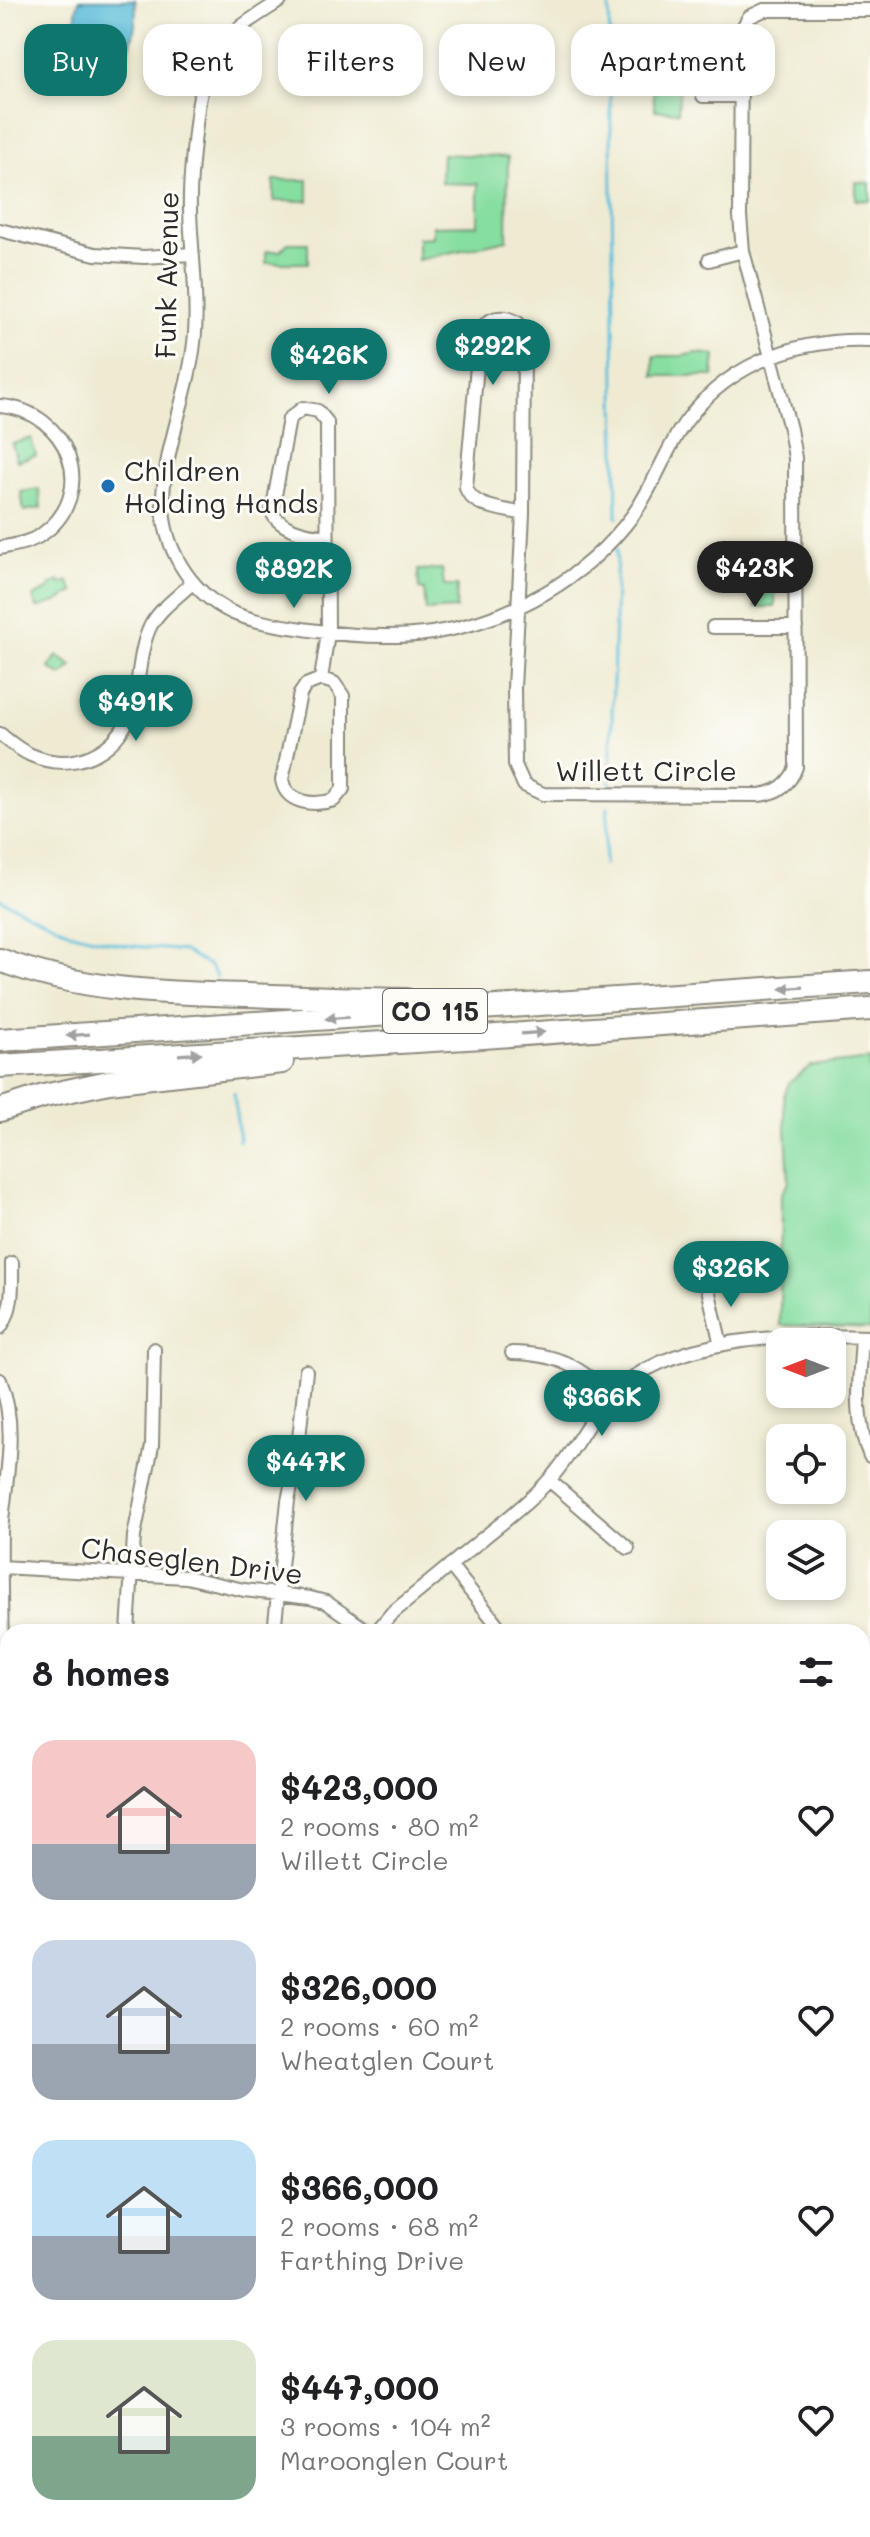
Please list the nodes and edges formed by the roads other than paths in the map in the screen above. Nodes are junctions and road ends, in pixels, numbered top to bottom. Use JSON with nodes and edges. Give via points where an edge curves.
{"nodes":[{"id":1,"x":281,"y":0,"type":"edge"},
{"id":2,"x":870,"y":10,"type":"edge"},
{"id":3,"x":744,"y":24,"type":"edge"},
{"id":4,"x":741,"y":96,"type":"edge"},
{"id":5,"x":0,"y":230,"type":"edge"},
{"id":6,"x":743,"y":251,"type":"junction"},
{"id":7,"x":192,"y":254,"type":"junction"},
{"id":8,"x":709,"y":260,"type":"dead end"},
{"id":9,"x":870,"y":341,"type":"edge"},
{"id":10,"x":771,"y":356,"type":"junction"},
{"id":11,"x":0,"y":406,"type":"edge"},
{"id":12,"x":523,"y":514,"type":"junction"},
{"id":13,"x":326,"y":536,"type":"junction"},
{"id":14,"x":0,"y":548,"type":"edge"},
{"id":15,"x":193,"y":582,"type":"junction"},
{"id":16,"x":519,"y":608,"type":"junction"},
{"id":17,"x":713,"y":627,"type":"dead end"},
{"id":18,"x":796,"y":627,"type":"junction"},
{"id":19,"x":328,"y":633,"type":"junction"},
{"id":20,"x":321,"y":679,"type":"junction"},
{"id":21,"x":0,"y":734,"type":"edge"},
{"id":22,"x":0,"y":960,"type":"edge"},
{"id":23,"x":870,"y":982,"type":"edge"},
{"id":24,"x":531,"y":1004,"type":"junction"},
{"id":25,"x":870,"y":1009,"type":"edge"},
{"id":26,"x":483,"y":1037,"type":"junction"},
{"id":27,"x":0,"y":1040,"type":"edge"},
{"id":28,"x":0,"y":1066,"type":"edge"},
{"id":29,"x":0,"y":1110,"type":"edge"},
{"id":30,"x":12,"y":1263,"type":"dead end"},
{"id":31,"x":706,"y":1280,"type":"dead end"},
{"id":32,"x":0,"y":1328,"type":"edge"},
{"id":33,"x":866,"y":1337,"type":"edge"},
{"id":34,"x":721,"y":1345,"type":"junction"},
{"id":35,"x":154,"y":1349,"type":"dead end"},
{"id":36,"x":512,"y":1353,"type":"dead end"},
{"id":37,"x":306,"y":1371,"type":"dead end"},
{"id":38,"x":0,"y":1380,"type":"edge"},
{"id":39,"x":611,"y":1396,"type":"junction"},
{"id":40,"x":870,"y":1456,"type":"edge"},
{"id":41,"x":549,"y":1480,"type":"junction"},
{"id":42,"x":3,"y":1499,"type":"edge"},
{"id":43,"x":628,"y":1548,"type":"dead end"},
{"id":44,"x":450,"y":1565,"type":"junction"},
{"id":45,"x":0,"y":1567,"type":"edge"},
{"id":46,"x":132,"y":1572,"type":"junction"},
{"id":47,"x":279,"y":1593,"type":"junction"},
{"id":48,"x":1,"y":1624,"type":"edge"},
{"id":49,"x":129,"y":1624,"type":"edge"},
{"id":50,"x":275,"y":1624,"type":"edge"},
{"id":51,"x":358,"y":1624,"type":"edge"},
{"id":52,"x":383,"y":1624,"type":"edge"},
{"id":53,"x":497,"y":1624,"type":"edge"}],
"edges":[{"from":1,"to":7,"type":"street","name":"Funk Avenue","via":[[230,36],[203,82],[191,181]]},
{"from":2,"to":3,"type":"street","name":"Willett Circle","via":[[768,10]]},
{"from":4,"to":6,"type":"street","name":"Willett Circle"},
{"from":5,"to":7,"type":"street","via":[[95,254]]},
{"from":6,"to":8,"type":"street"},
{"from":6,"to":10,"type":"street","name":"Willett Circle"},
{"from":7,"to":15,"type":"street","name":"Funk Avenue","via":[[195,337],[163,497],[169,543]]},
{"from":9,"to":10,"type":"street","name":"Funk Avenue","via":[[818,342]]},
{"from":10,"to":16,"type":"street","name":"Funk Avenue","via":[[738,372],[696,409],[643,500],[597,555]]},
{"from":10,"to":18,"type":"street","name":"Willett Circle","via":[[795,458]]},
{"from":11,"to":14,"type":"street","via":[[29,412],[49,425],[66,447],[71,473],[66,503],[51,527],[30,541]]},
{"from":12,"to":12,"type":"street","name":"Willett Circle","via":[[475,502],[467,490],[480,333],[486,322],[502,317],[518,323],[524,340]]},
{"from":12,"to":16,"type":"street","name":"Willett Circle"},
{"from":13,"to":13,"type":"street","via":[[327,422],[318,411],[303,408],[289,419],[272,512],[282,524]]},
{"from":13,"to":19,"type":"street"},
{"from":15,"to":19,"type":"street","name":"Funk Avenue","via":[[235,614]]},
{"from":15,"to":21,"type":"street","via":[[152,624],[132,708],[110,745],[90,757],[56,762],[27,753]]},
{"from":16,"to":18,"type":"street","name":"Willett Circle","via":[[515,765],[524,785],[543,794],[759,795],[781,788],[796,767]]},
{"from":16,"to":19,"type":"street","name":"Funk Avenue","via":[[472,625],[418,635]]},
{"from":17,"to":18,"type":"street"},
{"from":19,"to":20,"type":"street"},
{"from":20,"to":20,"type":"street","via":[[334,683],[343,696],[343,789],[334,800],[322,803],[290,797],[282,780],[300,694]]},
{"from":22,"to":24,"type":"highway","via":[[106,987],[166,993]]},
{"from":23,"to":24,"type":"highway","number":"CO 115","one_way":true},
{"from":24,"to":27,"type":"highway","number":"CO 115","one_way":true},
{"from":26,"to":25,"type":"highway","number":"CO 115","one_way":true},
{"from":28,"to":26,"type":"highway","number":"CO 115","one_way":true},
{"from":26,"to":29,"type":"highway","via":[[109,1082]]},
{"from":30,"to":32,"type":"street","via":[[12,1298]]},
{"from":31,"to":34,"type":"street"},
{"from":33,"to":34,"type":"street","via":[[778,1336]]},
{"from":33,"to":40,"type":"street","via":[[858,1411]]},
{"from":34,"to":39,"type":"street","via":[[656,1363]]},
{"from":35,"to":46,"type":"street","via":[[152,1446],[139,1501]]},
{"from":36,"to":39,"type":"street","via":[[560,1359]]},
{"from":37,"to":47,"type":"street"},
{"from":38,"to":42,"type":"street","via":[[9,1417]]},
{"from":39,"to":41,"type":"street"},
{"from":41,"to":43,"type":"street"},
{"from":41,"to":44,"type":"street"},
{"from":42,"to":45,"type":"street"},
{"from":44,"to":52,"type":"street"},
{"from":44,"to":53,"type":"street"},
{"from":45,"to":46,"type":"street","name":"Chaseglen Drive"},
{"from":45,"to":48,"type":"street"},
{"from":46,"to":47,"type":"street","name":"Chaseglen Drive"},
{"from":46,"to":49,"type":"street"},
{"from":47,"to":50,"type":"street"},
{"from":47,"to":51,"type":"street","name":"Chaseglen Drive","via":[[326,1602]]}]}
